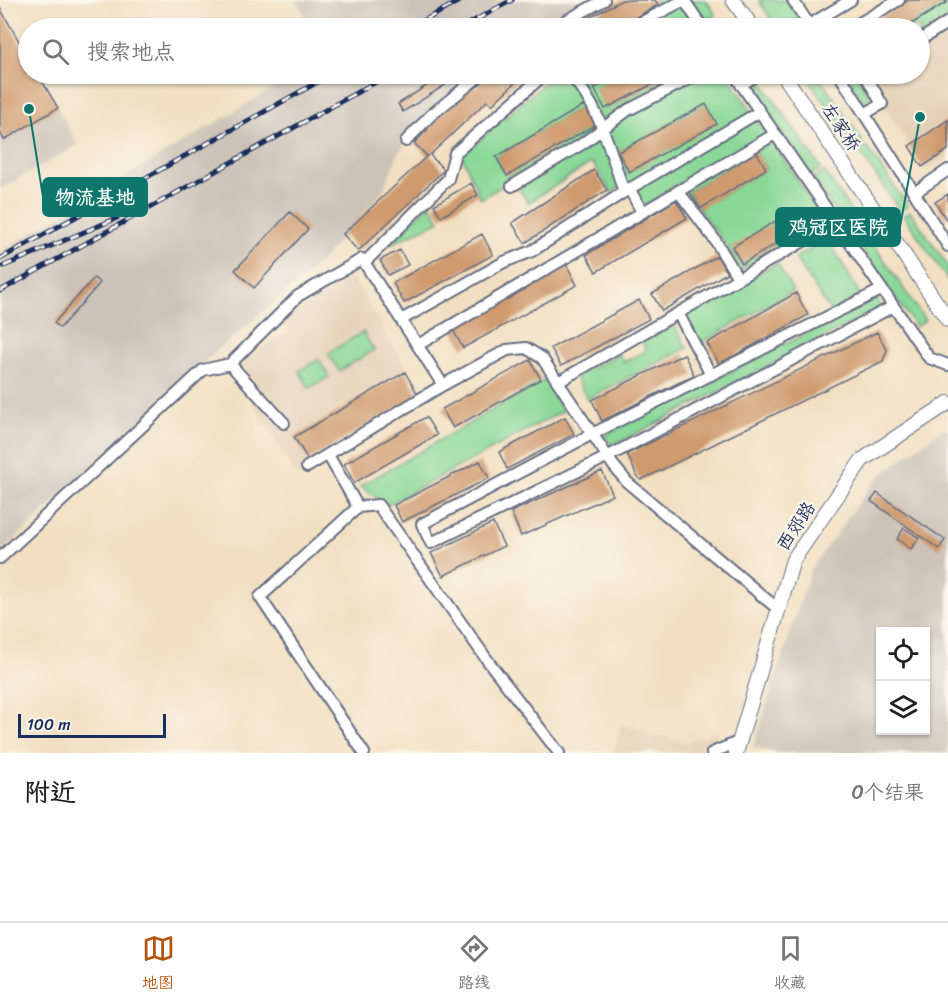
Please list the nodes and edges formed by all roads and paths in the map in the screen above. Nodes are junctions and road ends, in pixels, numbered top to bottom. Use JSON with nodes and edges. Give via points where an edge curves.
{"nodes":[{"id":1,"x":604,"y":0,"type":"edge"},
{"id":2,"x":684,"y":0,"type":"edge"},
{"id":3,"x":733,"y":0,"type":"edge"},
{"id":4,"x":793,"y":0,"type":"edge"},
{"id":5,"x":850,"y":0,"type":"edge"},
{"id":6,"x":899,"y":0,"type":"edge"},
{"id":7,"x":571,"y":18,"type":"edge"},
{"id":8,"x":650,"y":18,"type":"edge"},
{"id":9,"x":696,"y":18,"type":"edge"},
{"id":10,"x":746,"y":18,"type":"edge"},
{"id":11,"x":804,"y":18,"type":"edge"},
{"id":12,"x":823,"y":18,"type":"edge"},
{"id":13,"x":868,"y":18,"type":"edge"},
{"id":14,"x":948,"y":22,"type":"edge"},
{"id":15,"x":930,"y":34,"type":"edge"},
{"id":16,"x":470,"y":84,"type":"edge"},
{"id":17,"x":534,"y":84,"type":"edge"},
{"id":18,"x":580,"y":84,"type":"edge"},
{"id":19,"x":679,"y":84,"type":"edge"},
{"id":20,"x":790,"y":84,"type":"edge"},
{"id":21,"x":845,"y":84,"type":"edge"},
{"id":22,"x":871,"y":84,"type":"edge"},
{"id":23,"x":741,"y":85,"type":"edge"},
{"id":24,"x":759,"y":112,"type":"junction"},
{"id":25,"x":864,"y":114,"type":"junction"},
{"id":26,"x":602,"y":129,"type":"junction"},
{"id":27,"x":775,"y":134,"type":"junction"},
{"id":28,"x":406,"y":141,"type":"dead end"},
{"id":29,"x":948,"y":171,"type":"edge"},
{"id":30,"x":512,"y":186,"type":"dead end"},
{"id":31,"x":627,"y":190,"type":"junction"},
{"id":32,"x":678,"y":191,"type":"junction"},
{"id":33,"x":914,"y":193,"type":"junction"},
{"id":34,"x":642,"y":212,"type":"junction"},
{"id":35,"x":835,"y":223,"type":"junction"},
{"id":36,"x":948,"y":246,"type":"edge"},
{"id":37,"x":364,"y":262,"type":"junction"},
{"id":38,"x":738,"y":278,"type":"junction"},
{"id":39,"x":881,"y":290,"type":"junction"},
{"id":40,"x":892,"y":307,"type":"junction"},
{"id":41,"x":678,"y":313,"type":"junction"},
{"id":42,"x":401,"y":320,"type":"junction"},
{"id":43,"x":948,"y":320,"type":"edge"},
{"id":44,"x":418,"y":345,"type":"junction"},
{"id":45,"x":230,"y":364,"type":"junction"},
{"id":46,"x":948,"y":364,"type":"edge"},
{"id":47,"x":711,"y":375,"type":"junction"},
{"id":48,"x":558,"y":382,"type":"junction"},
{"id":49,"x":443,"y":385,"type":"junction"},
{"id":50,"x":948,"y":403,"type":"edge"},
{"id":51,"x":284,"y":423,"type":"dead end"},
{"id":52,"x":592,"y":434,"type":"junction"},
{"id":53,"x":327,"y":455,"type":"junction"},
{"id":54,"x":607,"y":457,"type":"junction"},
{"id":55,"x":307,"y":467,"type":"dead end"},
{"id":56,"x":358,"y":507,"type":"junction"},
{"id":57,"x":0,"y":558,"type":"edge"},
{"id":58,"x":778,"y":610,"type":"junction"},
{"id":59,"x":738,"y":747,"type":"edge"},
{"id":60,"x":364,"y":753,"type":"edge"},
{"id":61,"x":559,"y":753,"type":"edge"},
{"id":62,"x":712,"y":753,"type":"edge"}],
"edges":[{"from":1,"to":7,"type":"street"},
{"from":2,"to":8,"type":"street"},
{"from":2,"to":9,"type":"street"},
{"from":3,"to":10,"type":"main road"},
{"from":4,"to":11,"type":"street"},
{"from":5,"to":12,"type":"street"},
{"from":6,"to":13,"type":"street"},
{"from":14,"to":15,"type":"street"},
{"from":16,"to":28,"type":"street"},
{"from":17,"to":37,"type":"street","via":[[455,153],[448,179]]},
{"from":18,"to":26,"type":"street"},
{"from":19,"to":26,"type":"street","via":[[628,110]]},
{"from":20,"to":43,"type":"main road","name":"左家桥"},
{"from":21,"to":25,"type":"street"},
{"from":22,"to":25,"type":"street","via":[[882,104]]},
{"from":23,"to":24,"type":"street"},
{"from":24,"to":27,"type":"street"},
{"from":24,"to":31,"type":"street"},
{"from":25,"to":33,"type":"street"},
{"from":26,"to":30,"type":"street"},
{"from":26,"to":31,"type":"street"},
{"from":27,"to":32,"type":"street"},
{"from":27,"to":35,"type":"street"},
{"from":29,"to":33,"type":"street"},
{"from":31,"to":34,"type":"street"},
{"from":31,"to":42,"type":"street","via":[[532,251],[504,262]]},
{"from":32,"to":34,"type":"street"},
{"from":32,"to":38,"type":"street"},
{"from":33,"to":36,"type":"street"},
{"from":34,"to":44,"type":"street"},
{"from":35,"to":38,"type":"street"},
{"from":35,"to":39,"type":"street"},
{"from":37,"to":42,"type":"street"},
{"from":37,"to":45,"type":"street","via":[[362,259],[298,296]]},
{"from":38,"to":41,"type":"street"},
{"from":39,"to":40,"type":"street"},
{"from":39,"to":47,"type":"street"},
{"from":40,"to":46,"type":"street","via":[[929,358]]},
{"from":40,"to":54,"type":"street"},
{"from":41,"to":47,"type":"street"},
{"from":41,"to":48,"type":"street"},
{"from":42,"to":44,"type":"street"},
{"from":44,"to":49,"type":"street"},
{"from":45,"to":51,"type":"street"},
{"from":45,"to":57,"type":"street","via":[[203,370]]},
{"from":47,"to":52,"type":"street"},
{"from":48,"to":49,"type":"street","via":[[542,358],[526,348],[507,350]]},
{"from":48,"to":52,"type":"street"},
{"from":49,"to":53,"type":"street"},
{"from":50,"to":58,"type":"main road","name":"西郊路","via":[[861,460],[793,560]]},
{"from":52,"to":54,"type":"street"},
{"from":52,"to":54,"type":"street","via":[[423,524],[431,543]]},
{"from":53,"to":55,"type":"street"},
{"from":53,"to":56,"type":"street"},
{"from":54,"to":58,"type":"street","via":[[627,482]]},
{"from":56,"to":60,"type":"street","via":[[260,597]]},
{"from":56,"to":61,"type":"street","via":[[378,505],[488,661]]},
{"from":58,"to":59,"type":"main road","name":"西郊路"},
{"from":59,"to":62,"type":"street"}]}
